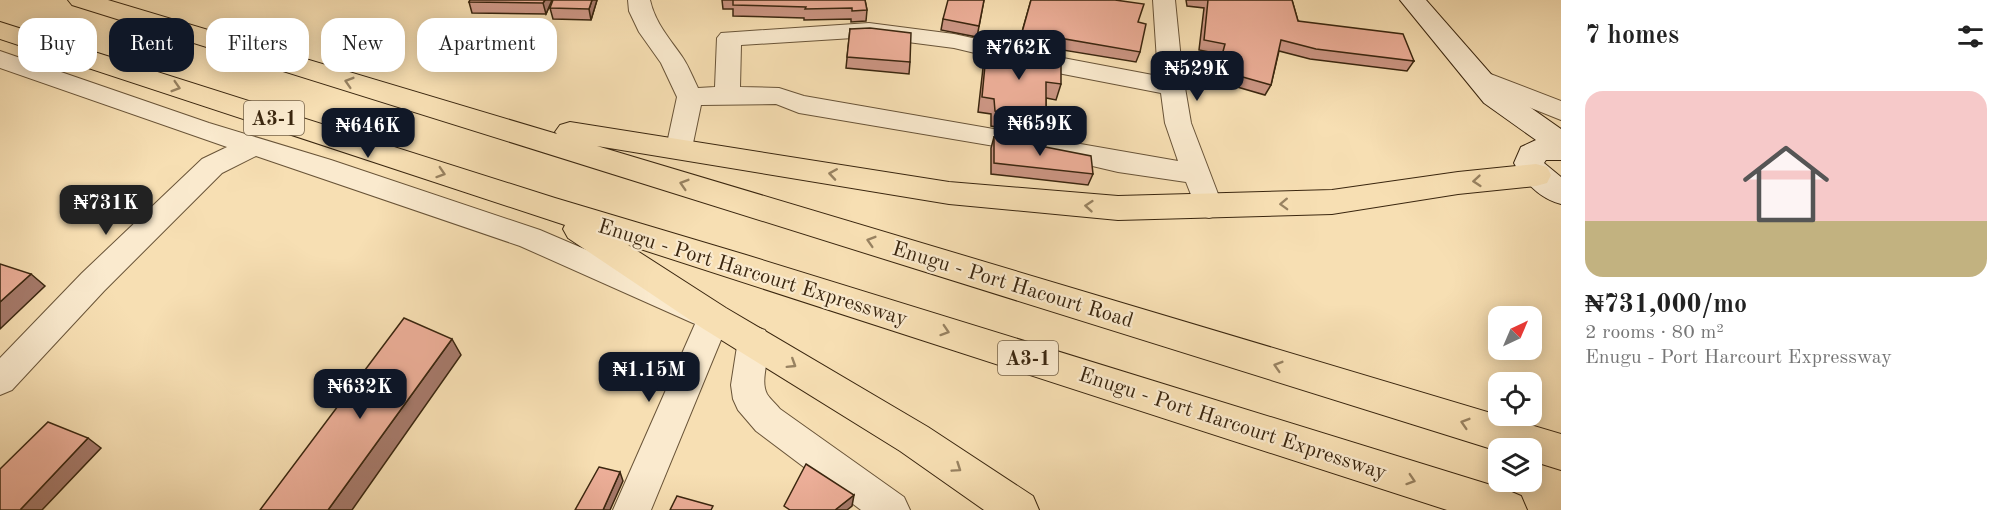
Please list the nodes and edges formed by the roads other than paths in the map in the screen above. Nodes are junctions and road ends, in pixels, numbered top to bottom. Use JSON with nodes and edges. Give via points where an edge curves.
{"nodes":[{"id":1,"x":81,"y":0,"type":"edge"},
{"id":2,"x":639,"y":0,"type":"edge"},
{"id":3,"x":1164,"y":0,"type":"edge"},
{"id":4,"x":1413,"y":0,"type":"edge"},
{"id":5,"x":0,"y":30,"type":"edge"},
{"id":6,"x":0,"y":59,"type":"edge"},
{"id":7,"x":1173,"y":87,"type":"junction"},
{"id":8,"x":1487,"y":87,"type":"junction"},
{"id":9,"x":727,"y":95,"type":"junction"},
{"id":10,"x":690,"y":97,"type":"junction"},
{"id":11,"x":1561,"y":111,"type":"edge"},
{"id":12,"x":465,"y":118,"type":"junction"},
{"id":13,"x":1561,"y":143,"type":"edge"},
{"id":14,"x":253,"y":146,"type":"junction"},
{"id":15,"x":679,"y":148,"type":"junction"},
{"id":16,"x":1561,"y":150,"type":"edge"},
{"id":17,"x":1532,"y":169,"type":"junction"},
{"id":18,"x":1197,"y":173,"type":"junction"},
{"id":19,"x":1561,"y":193,"type":"edge"},
{"id":20,"x":1209,"y":207,"type":"junction"},
{"id":21,"x":548,"y":208,"type":"junction"},
{"id":22,"x":714,"y":318,"type":"junction"},
{"id":23,"x":754,"y":340,"type":"junction"},
{"id":24,"x":0,"y":380,"type":"edge"},
{"id":25,"x":1561,"y":452,"type":"edge"},
{"id":26,"x":632,"y":510,"type":"edge"},
{"id":27,"x":891,"y":510,"type":"edge"},
{"id":28,"x":1019,"y":510,"type":"edge"},
{"id":29,"x":1506,"y":510,"type":"edge"}],
"edges":[{"from":12,"to":1,"type":"highway","number":"A3-1","one_way":true},
{"from":2,"to":10,"type":"street","via":[[651,32]]},
{"from":3,"to":7,"type":"street"},
{"from":4,"to":8,"type":"main road"},
{"from":5,"to":21,"type":"highway","name":"Enugu - Port Harcourt Expressway","number":"A3-1","one_way":true},
{"from":6,"to":14,"type":"street"},
{"from":7,"to":9,"type":"street","via":[[954,41],[869,30],[729,38]]},
{"from":7,"to":18,"type":"street","via":[[1178,123]]},
{"from":8,"to":11,"type":"street"},
{"from":8,"to":13,"type":"main road"},
{"from":8,"to":17,"type":"main road"},
{"from":9,"to":10,"type":"street"},
{"from":9,"to":18,"type":"street","via":[[779,96],[799,104],[1162,170]]},
{"from":10,"to":15,"type":"street"},
{"from":12,"to":15,"type":"highway"},
{"from":25,"to":12,"type":"highway","name":"Enugu - Port Hacourt Road","one_way":true},
{"from":14,"to":22,"type":"street","via":[[530,238]]},
{"from":14,"to":24,"type":"street","via":[[212,166]]},
{"from":20,"to":15,"type":"highway","one_way":true,"via":[[1118,208],[949,193]]},
{"from":16,"to":17,"type":"main road","via":[[1541,149],[1532,154]]},
{"from":17,"to":19,"type":"main road"},
{"from":17,"to":20,"type":"highway","one_way":true,"via":[[1332,202]]},
{"from":18,"to":20,"type":"street"},
{"from":21,"to":22,"type":"highway"},
{"from":21,"to":29,"type":"highway","name":"Enugu - Port Harcourt Expressway","number":"A3-1","one_way":true},
{"from":22,"to":23,"type":"highway"},
{"from":22,"to":26,"type":"street"},
{"from":23,"to":27,"type":"street","via":[[750,399],[768,420]]},
{"from":23,"to":28,"type":"highway","one_way":true,"via":[[914,439]]}]}
